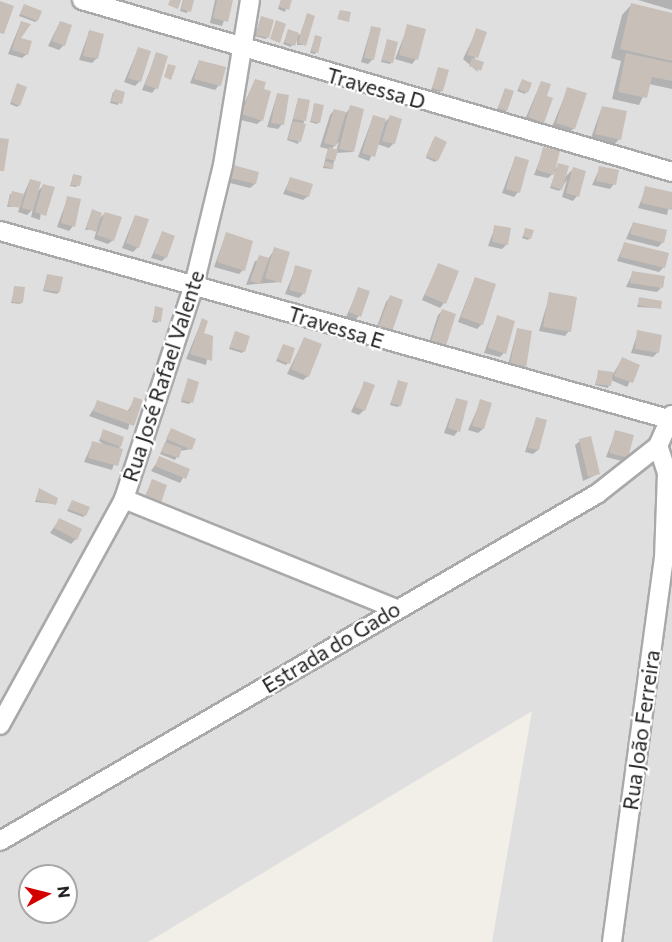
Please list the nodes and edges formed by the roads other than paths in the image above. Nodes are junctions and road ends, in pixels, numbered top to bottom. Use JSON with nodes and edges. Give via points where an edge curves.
{"nodes":[{"id":1,"x":82,"y":0,"type":"edge"},
{"id":2,"x":250,"y":0,"type":"edge"},
{"id":3,"x":241,"y":50,"type":"junction"},
{"id":4,"x":672,"y":172,"type":"edge"},
{"id":5,"x":0,"y":231,"type":"edge"},
{"id":6,"x":194,"y":285,"type":"junction"},
{"id":7,"x":672,"y":415,"type":"edge"},
{"id":8,"x":672,"y":420,"type":"edge"},
{"id":9,"x":657,"y":446,"type":"junction"},
{"id":10,"x":124,"y":499,"type":"junction"},
{"id":11,"x":394,"y":608,"type":"junction"},
{"id":12,"x":0,"y":725,"type":"edge"},
{"id":13,"x":0,"y":841,"type":"edge"},
{"id":14,"x":612,"y":942,"type":"edge"}],
"edges":[{"from":1,"to":3,"type":"street","name":"Travessa D"},
{"from":2,"to":3,"type":"street","name":"Rua José Rafael Valente"},
{"from":3,"to":4,"type":"street","name":"Travessa D"},
{"from":3,"to":6,"type":"street","name":"Rua José Rafael Valente","via":[[223,165]]},
{"from":5,"to":6,"type":"street","name":"Travessa E"},
{"from":6,"to":8,"type":"street","name":"Travessa E"},
{"from":6,"to":10,"type":"street","name":"Rua José Rafael Valente"},
{"from":7,"to":8,"type":"street"},
{"from":8,"to":9,"type":"street"},
{"from":9,"to":11,"type":"street","name":"Estrada do Gado","via":[[580,504]]},
{"from":9,"to":14,"type":"street","name":"Rua João Ferreira","via":[[668,482],[664,559]]},
{"from":10,"to":11,"type":"street"},
{"from":10,"to":12,"type":"street","name":"Rua José Rafael Valente"},
{"from":11,"to":13,"type":"street","name":"Estrada do Gado"}]}
